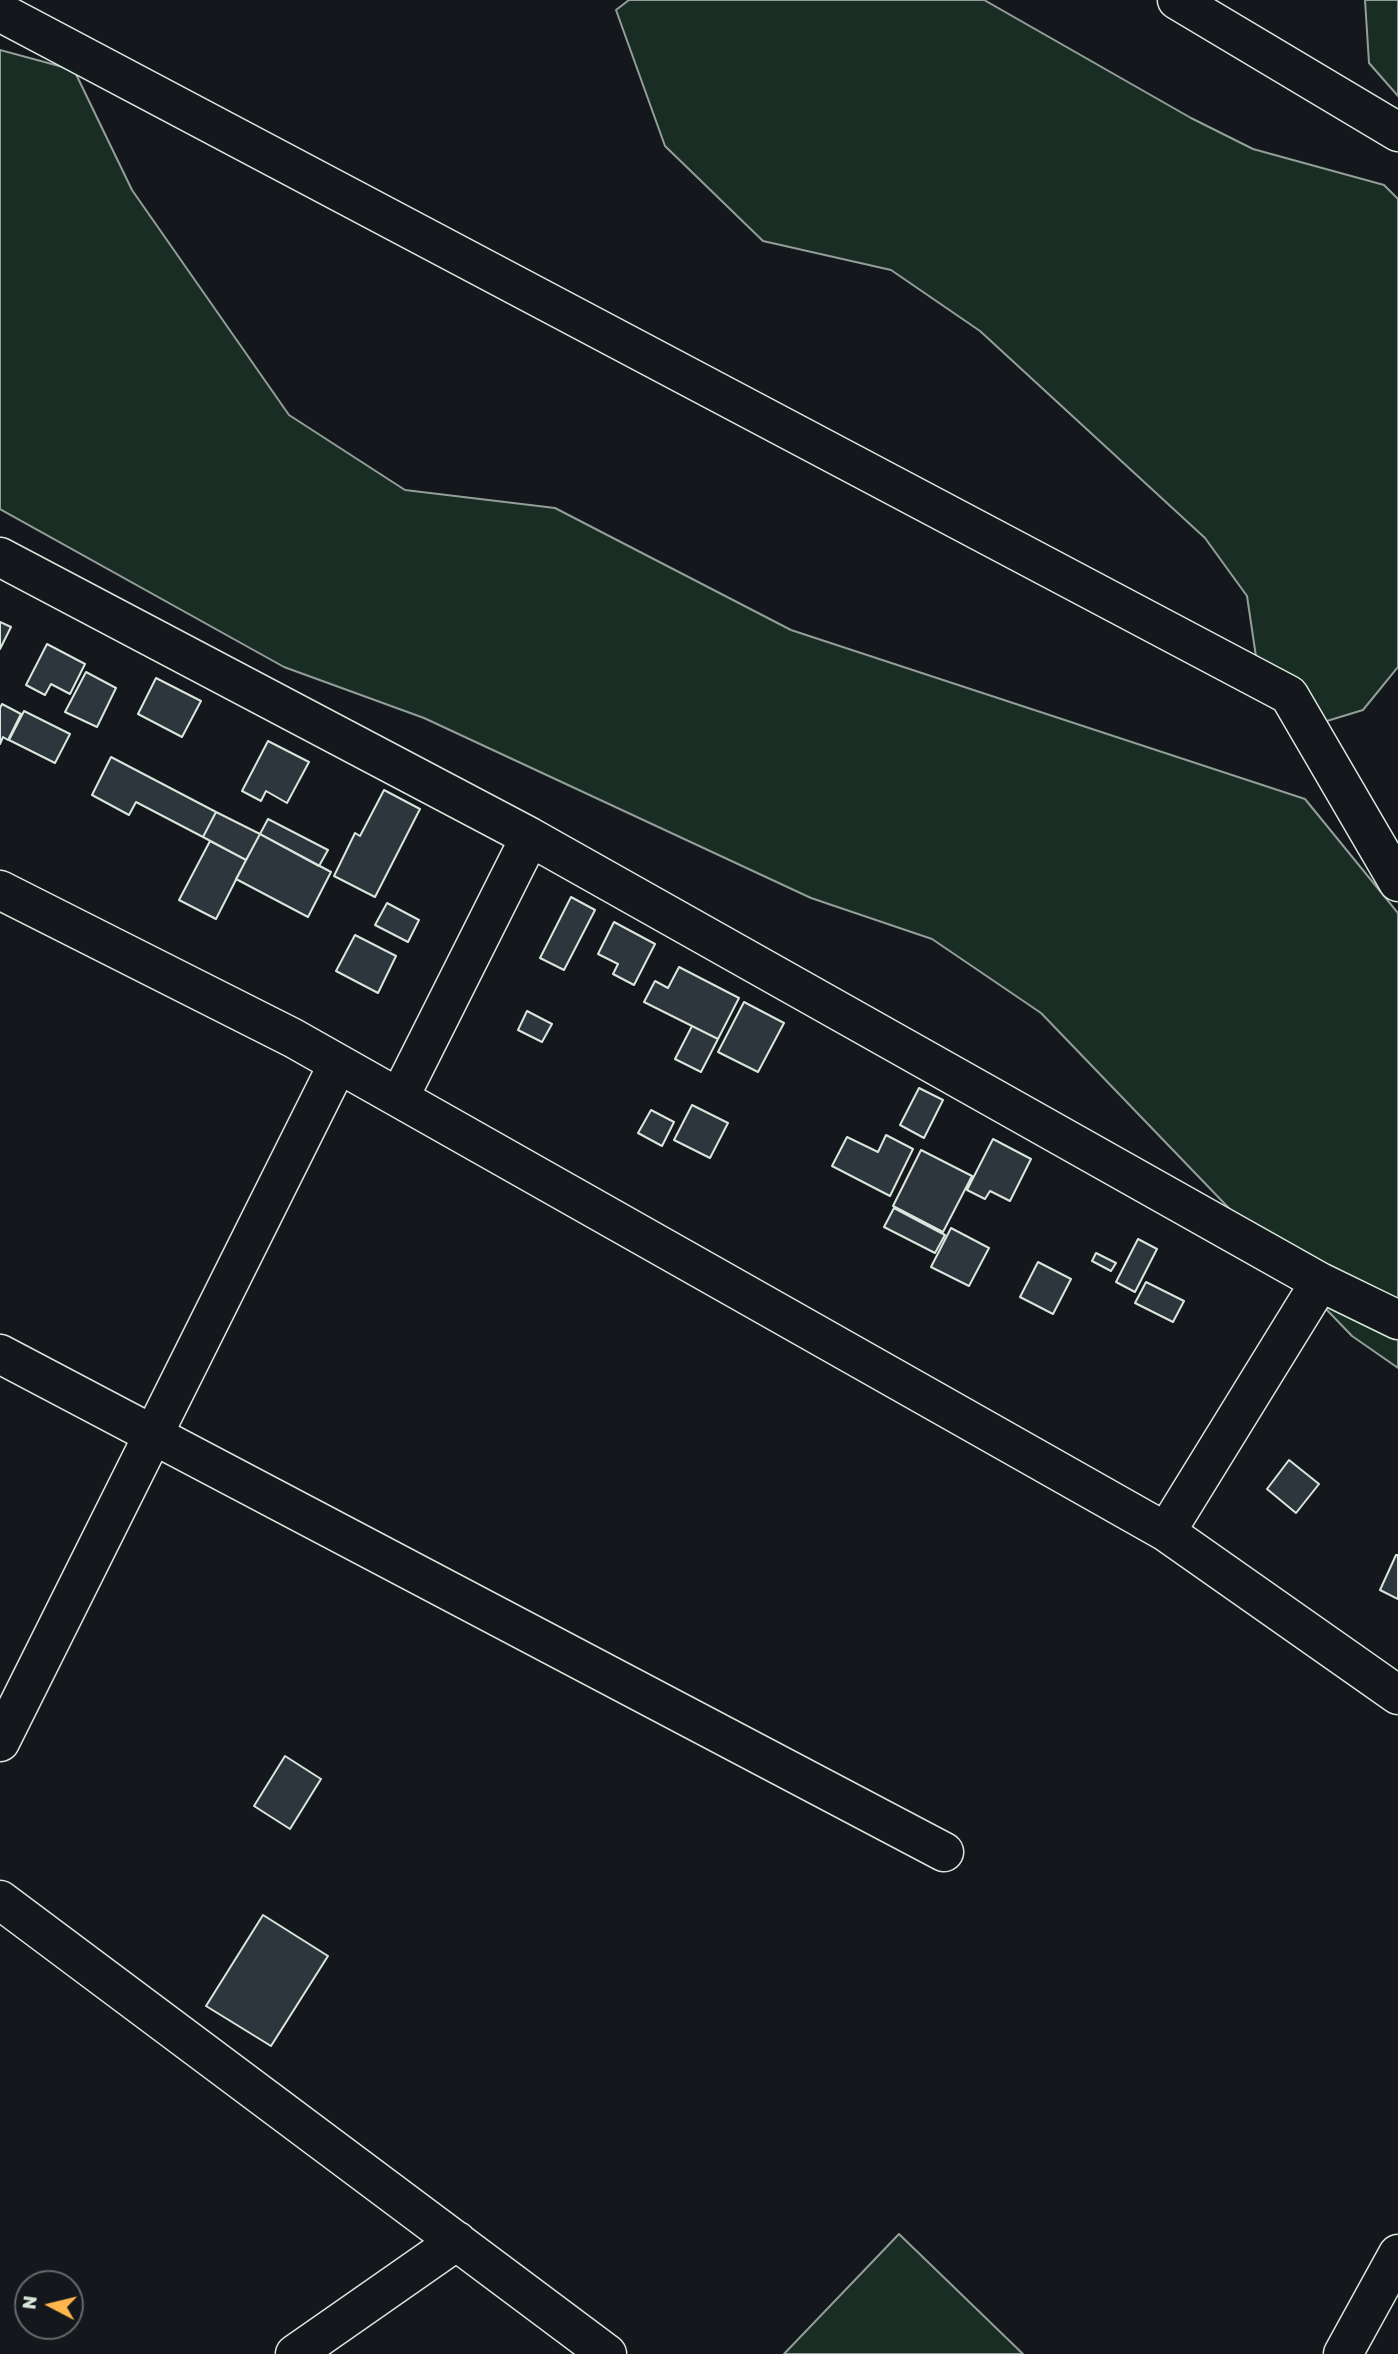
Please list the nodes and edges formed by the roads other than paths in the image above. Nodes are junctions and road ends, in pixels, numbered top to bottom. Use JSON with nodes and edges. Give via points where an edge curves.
{"nodes":[{"id":1,"x":1177,"y":0,"type":"edge"},
{"id":2,"x":0,"y":12,"type":"edge"},
{"id":3,"x":1398,"y":132,"type":"edge"},
{"id":4,"x":0,"y":557,"type":"edge"},
{"id":5,"x":530,"y":837,"type":"junction"},
{"id":6,"x":1398,"y":882,"type":"edge"},
{"id":7,"x":0,"y":890,"type":"edge"},
{"id":8,"x":338,"y":1064,"type":"junction"},
{"id":9,"x":399,"y":1098,"type":"junction"},
{"id":10,"x":1320,"y":1282,"type":"junction"},
{"id":11,"x":1398,"y":1320,"type":"edge"},
{"id":12,"x":0,"y":1354,"type":"edge"},
{"id":13,"x":153,"y":1435,"type":"junction"},
{"id":14,"x":1166,"y":1532,"type":"junction"},
{"id":15,"x":1398,"y":1695,"type":"edge"},
{"id":16,"x":0,"y":1742,"type":"edge"},
{"id":17,"x":944,"y":1852,"type":"dead end"},
{"id":18,"x":0,"y":1900,"type":"edge"},
{"id":19,"x":457,"y":2241,"type":"junction"},
{"id":20,"x":1398,"y":2254,"type":"edge"},
{"id":21,"x":295,"y":2354,"type":"edge"},
{"id":22,"x":607,"y":2354,"type":"edge"},
{"id":23,"x":1343,"y":2354,"type":"edge"}],
"edges":[{"from":1,"to":3,"type":"street"},
{"from":2,"to":6,"type":"street","via":[[1289,695]]},
{"from":4,"to":5,"type":"street"},
{"from":5,"to":9,"type":"street"},
{"from":5,"to":10,"type":"street"},
{"from":7,"to":8,"type":"street"},
{"from":8,"to":9,"type":"street"},
{"from":8,"to":13,"type":"street"},
{"from":9,"to":14,"type":"street"},
{"from":10,"to":11,"type":"street"},
{"from":10,"to":14,"type":"street"},
{"from":12,"to":13,"type":"street"},
{"from":13,"to":16,"type":"street"},
{"from":13,"to":17,"type":"street"},
{"from":14,"to":15,"type":"street"},
{"from":18,"to":19,"type":"street"},
{"from":19,"to":21,"type":"street"},
{"from":19,"to":22,"type":"street"},
{"from":20,"to":23,"type":"street"}]}
